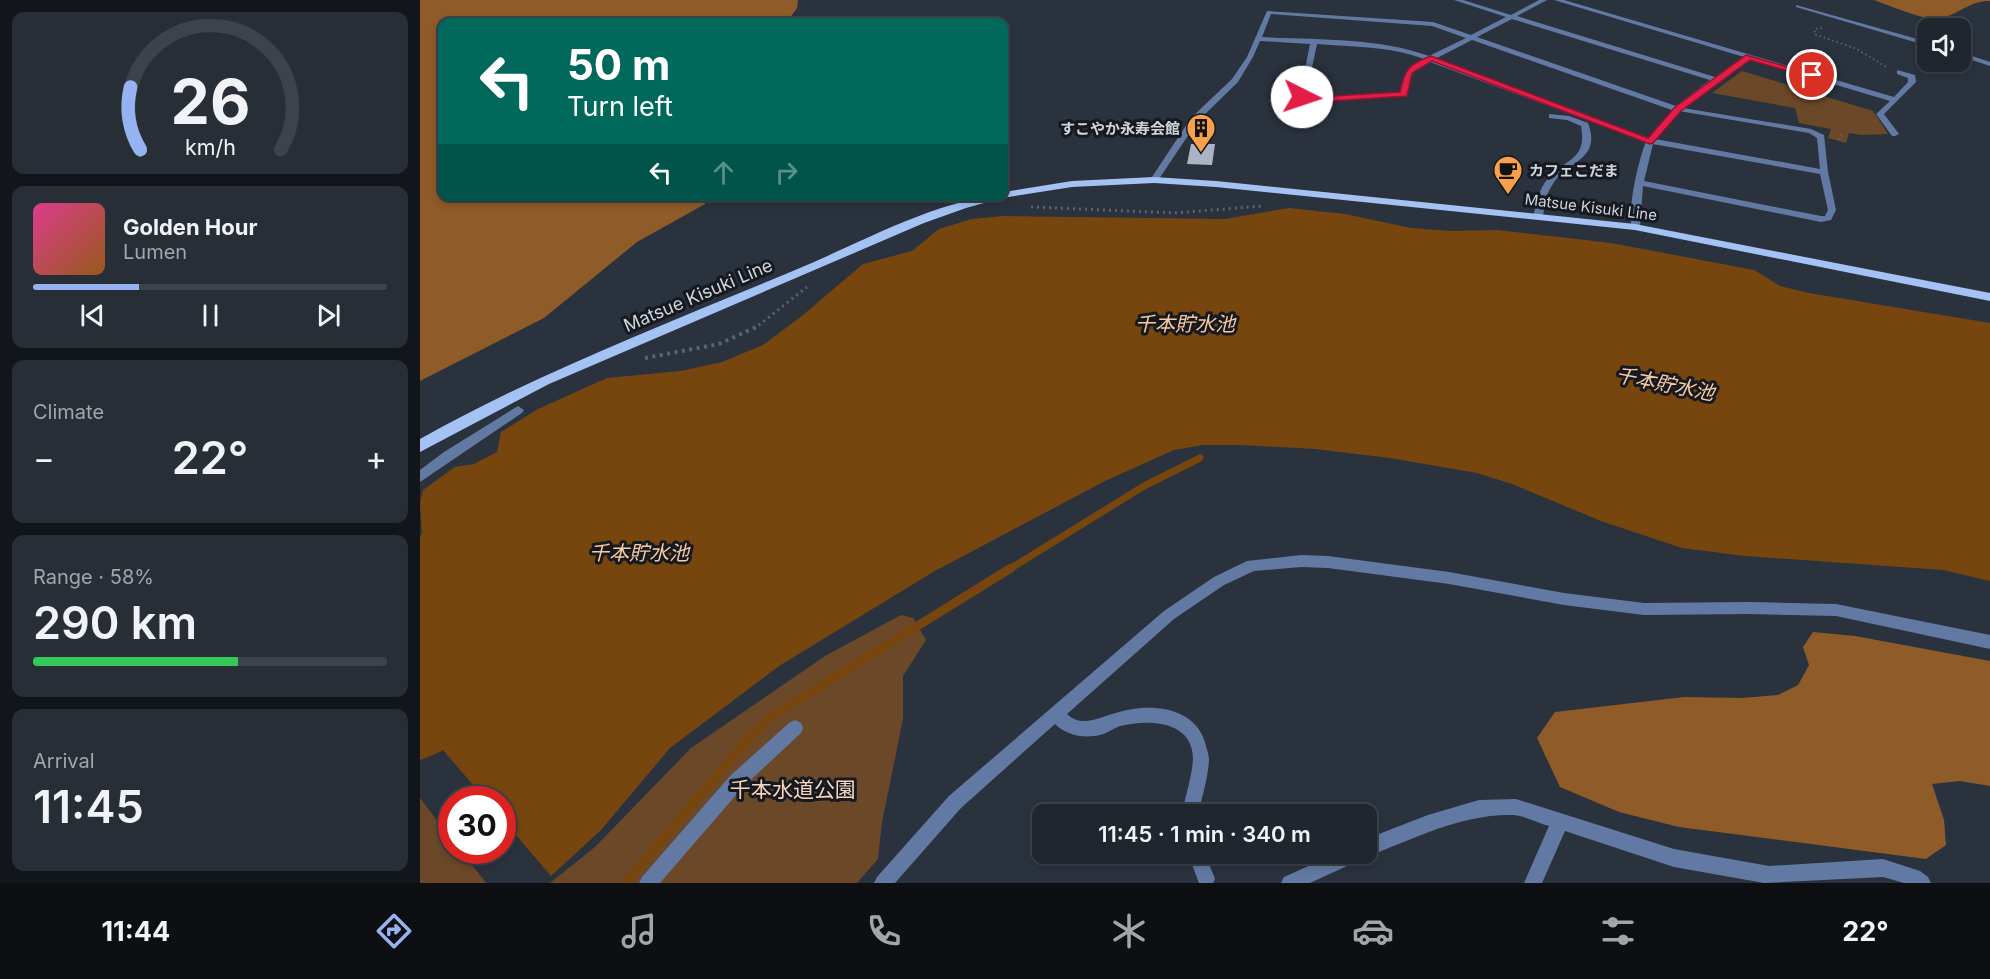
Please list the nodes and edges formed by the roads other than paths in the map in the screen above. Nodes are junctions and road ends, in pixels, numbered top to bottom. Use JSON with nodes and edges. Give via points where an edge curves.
{"nodes":[{"id":1,"x":1457,"y":0,"type":"edge"},
{"id":2,"x":1544,"y":0,"type":"edge"},
{"id":3,"x":1557,"y":0,"type":"edge"},
{"id":4,"x":1798,"y":6,"type":"dead end"},
{"id":5,"x":1513,"y":16,"type":"junction"},
{"id":6,"x":1473,"y":37,"type":"junction"},
{"id":7,"x":1259,"y":39,"type":"junction"},
{"id":8,"x":1917,"y":41,"type":"edge"},
{"id":9,"x":1314,"y":42,"type":"junction"},
{"id":10,"x":1749,"y":57,"type":"junction"},
{"id":11,"x":1431,"y":58,"type":"junction"},
{"id":12,"x":1971,"y":58,"type":"edge"},
{"id":13,"x":1990,"y":64,"type":"edge"},
{"id":14,"x":1900,"y":72,"type":"road end"},
{"id":15,"x":1716,"y":80,"type":"junction"},
{"id":16,"x":1895,"y":100,"type":"junction"},
{"id":17,"x":1678,"y":109,"type":"junction"},
{"id":18,"x":1552,"y":116,"type":"dead end"},
{"id":19,"x":1895,"y":135,"type":"dead end"},
{"id":20,"x":1650,"y":141,"type":"junction"},
{"id":21,"x":1824,"y":172,"type":"junction"},
{"id":22,"x":1154,"y":180,"type":"junction"},
{"id":23,"x":1640,"y":183,"type":"junction"},
{"id":24,"x":1008,"y":194,"type":"edge"},
{"id":25,"x":980,"y":201,"type":"edge"},
{"id":26,"x":1538,"y":216,"type":"junction"},
{"id":27,"x":1635,"y":227,"type":"junction"},
{"id":28,"x":1990,"y":297,"type":"edge"},
{"id":29,"x":518,"y":410,"type":"dead end"},
{"id":30,"x":420,"y":446,"type":"edge"},
{"id":31,"x":420,"y":477,"type":"edge"},
{"id":32,"x":1990,"y":642,"type":"edge"},
{"id":33,"x":1056,"y":714,"type":"junction"},
{"id":34,"x":795,"y":728,"type":"dead end"},
{"id":35,"x":1192,"y":804,"type":"edge"},
{"id":36,"x":1560,"y":822,"type":"junction"},
{"id":37,"x":1377,"y":844,"type":"edge"},
{"id":38,"x":1201,"y":864,"type":"edge"},
{"id":39,"x":1332,"y":864,"type":"edge"},
{"id":40,"x":1208,"y":882,"type":"edge"},
{"id":41,"x":648,"y":883,"type":"edge"},
{"id":42,"x":883,"y":883,"type":"edge"},
{"id":43,"x":1290,"y":883,"type":"edge"},
{"id":44,"x":1533,"y":883,"type":"edge"},
{"id":45,"x":1922,"y":883,"type":"edge"}],
"edges":[{"from":1,"to":5,"type":"street"},
{"from":2,"to":5,"type":"street"},
{"from":3,"to":10,"type":"street"},
{"from":4,"to":8,"type":"street"},
{"from":5,"to":6,"type":"street"},
{"from":5,"to":15,"type":"street"},
{"from":6,"to":7,"type":"street","via":[[1424,22],[1270,9]]},
{"from":6,"to":11,"type":"street"},
{"from":6,"to":17,"type":"street"},
{"from":7,"to":9,"type":"street"},
{"from":7,"to":22,"type":"street","via":[[1235,80],[1194,120]]},
{"from":9,"to":11,"type":"street","via":[[1378,46]]},
{"from":9,"to":11,"type":"street","via":[[1302,97],[1316,100],[1404,94],[1408,73]]},
{"from":10,"to":15,"type":"street"},
{"from":10,"to":16,"type":"street"},
{"from":11,"to":20,"type":"street"},
{"from":12,"to":13,"type":"street"},
{"from":14,"to":16,"type":"street","via":[[1912,77],[1912,82]]},
{"from":15,"to":17,"type":"street"},
{"from":16,"to":19,"type":"street","via":[[1880,114]]},
{"from":17,"to":20,"type":"street"},
{"from":17,"to":21,"type":"street","via":[[1818,134]]},
{"from":18,"to":26,"type":"street","via":[[1581,122],[1588,141],[1576,161],[1551,179]]},
{"from":20,"to":21,"type":"street"},
{"from":20,"to":23,"type":"street"},
{"from":21,"to":23,"type":"street","via":[[1832,210],[1828,218],[1821,219]]},
{"from":22,"to":24,"type":"main road","name":"Matsue Kisuki Line","via":[[1072,184]]},
{"from":22,"to":26,"type":"main road","name":"Matsue Kisuki Line"},
{"from":23,"to":27,"type":"street"},
{"from":25,"to":30,"type":"main road","name":"Matsue Kisuki Line","via":[[920,221],[607,354],[478,413]]},
{"from":26,"to":27,"type":"main road","name":"Matsue Kisuki Line"},
{"from":27,"to":28,"type":"main road","name":"Matsue Kisuki Line"},
{"from":29,"to":31,"type":"street"},
{"from":32,"to":33,"type":"street","via":[[1836,610],[1644,609],[1328,562],[1275,562],[1238,570],[1169,615]]},
{"from":33,"to":35,"type":"street","via":[[1068,726],[1095,729],[1140,716],[1163,716],[1183,722],[1196,739],[1201,758]]},
{"from":33,"to":42,"type":"street","via":[[955,802]]},
{"from":34,"to":41,"type":"street","via":[[736,782]]},
{"from":36,"to":37,"type":"street","via":[[1516,807],[1479,808]]},
{"from":36,"to":44,"type":"street"},
{"from":36,"to":45,"type":"street","via":[[1674,858],[1769,875],[1883,868]]},
{"from":38,"to":40,"type":"street"},
{"from":39,"to":43,"type":"street"}]}
